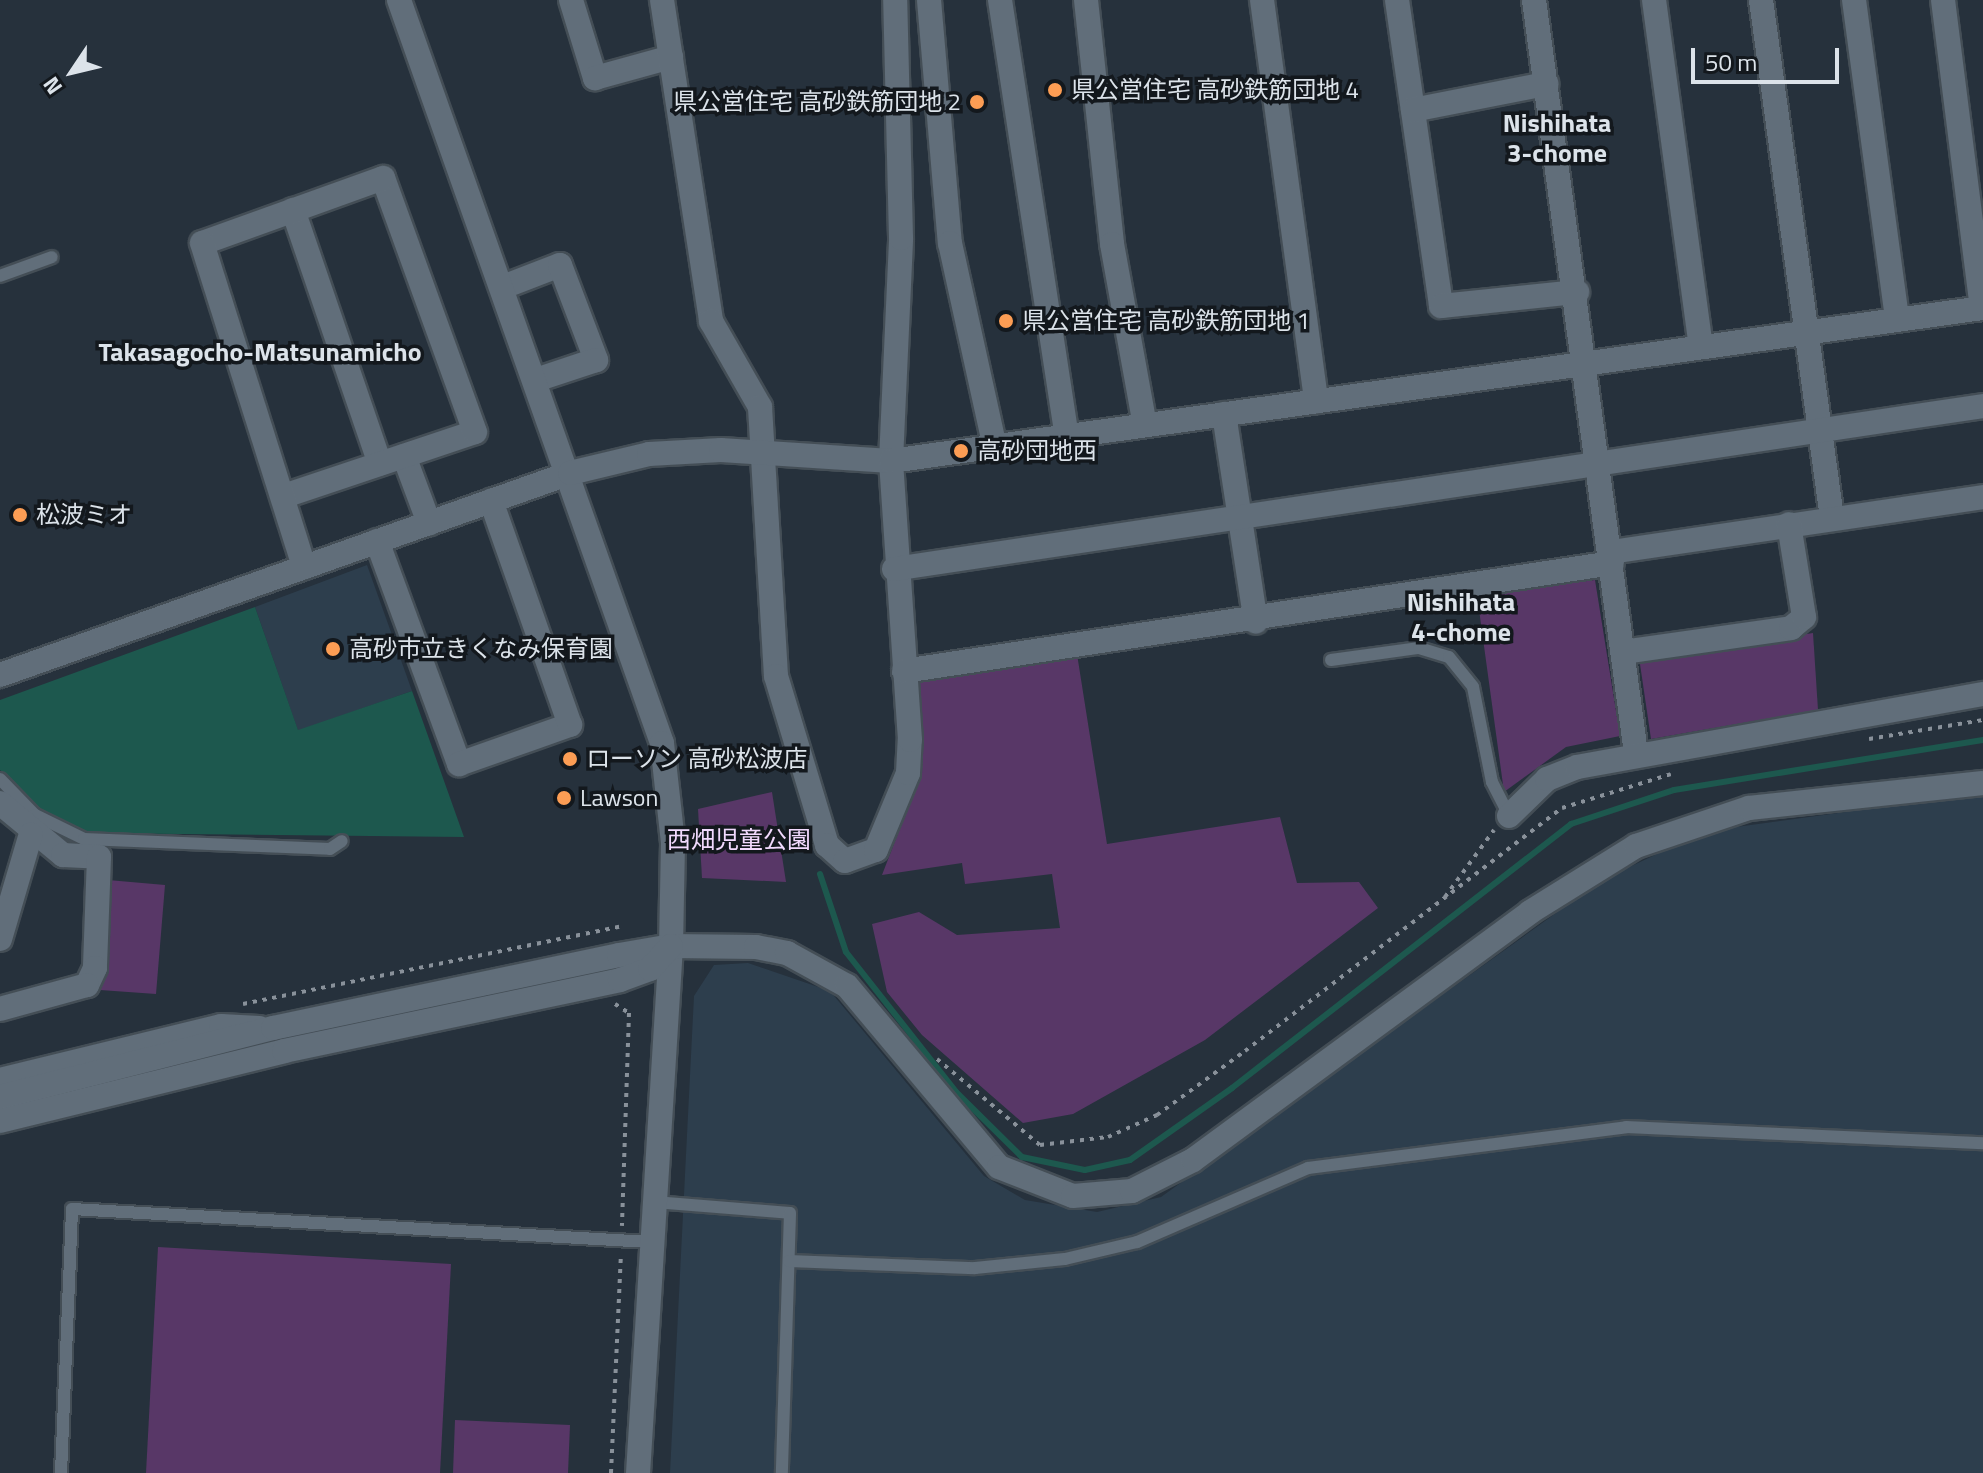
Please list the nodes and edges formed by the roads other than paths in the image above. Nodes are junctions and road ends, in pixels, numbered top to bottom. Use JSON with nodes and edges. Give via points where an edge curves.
{"nodes":[{"id":1,"x":399,"y":0,"type":"edge"},
{"id":2,"x":571,"y":0,"type":"edge"},
{"id":3,"x":662,"y":0,"type":"edge"},
{"id":4,"x":895,"y":0,"type":"edge"},
{"id":5,"x":929,"y":0,"type":"edge"},
{"id":6,"x":1000,"y":0,"type":"edge"},
{"id":7,"x":1086,"y":0,"type":"edge"},
{"id":8,"x":1262,"y":0,"type":"edge"},
{"id":9,"x":1397,"y":0,"type":"edge"},
{"id":10,"x":1534,"y":0,"type":"edge"},
{"id":11,"x":1654,"y":0,"type":"edge"},
{"id":12,"x":1761,"y":0,"type":"edge"},
{"id":13,"x":1854,"y":0,"type":"edge"},
{"id":14,"x":1943,"y":0,"type":"edge"},
{"id":15,"x":671,"y":57,"type":"junction"},
{"id":16,"x":935,"y":78,"type":"junction"},
{"id":17,"x":897,"y":82,"type":"junction"},
{"id":18,"x":1546,"y":84,"type":"junction"},
{"id":19,"x":1413,"y":110,"type":"junction"},
{"id":20,"x":293,"y":210,"type":"junction"},
{"id":21,"x":52,"y":257,"type":"dead end"},
{"id":22,"x":0,"y":276,"type":"edge"},
{"id":23,"x":503,"y":287,"type":"junction"},
{"id":24,"x":1577,"y":292,"type":"junction"},
{"id":25,"x":1983,"y":308,"type":"edge"},
{"id":26,"x":1897,"y":320,"type":"junction"},
{"id":27,"x":1807,"y":332,"type":"junction"},
{"id":28,"x":1701,"y":347,"type":"junction"},
{"id":29,"x":1587,"y":363,"type":"junction"},
{"id":30,"x":536,"y":380,"type":"junction"},
{"id":31,"x":1316,"y":401,"type":"junction"},
{"id":32,"x":1983,"y":406,"type":"edge"},
{"id":33,"x":1224,"y":414,"type":"junction"},
{"id":34,"x":1145,"y":425,"type":"junction"},
{"id":35,"x":1820,"y":429,"type":"junction"},
{"id":36,"x":1067,"y":436,"type":"junction"},
{"id":37,"x":995,"y":447,"type":"junction"},
{"id":38,"x":404,"y":456,"type":"junction"},
{"id":39,"x":764,"y":458,"type":"junction"},
{"id":40,"x":891,"y":461,"type":"junction"},
{"id":41,"x":1600,"y":461,"type":"junction"},
{"id":42,"x":380,"y":464,"type":"junction"},
{"id":43,"x":570,"y":473,"type":"junction"},
{"id":44,"x":287,"y":495,"type":"junction"},
{"id":45,"x":1983,"y":497,"type":"edge"},
{"id":46,"x":491,"y":501,"type":"junction"},
{"id":47,"x":1832,"y":518,"type":"junction"},
{"id":48,"x":1240,"y":522,"type":"junction"},
{"id":49,"x":429,"y":523,"type":"junction"},
{"id":50,"x":1789,"y":524,"type":"junction"},
{"id":51,"x":377,"y":541,"type":"junction"},
{"id":52,"x":1612,"y":557,"type":"junction"},
{"id":53,"x":304,"y":567,"type":"junction"},
{"id":54,"x":894,"y":569,"type":"junction"},
{"id":55,"x":1256,"y":622,"type":"junction"},
{"id":56,"x":1623,"y":652,"type":"junction"},
{"id":57,"x":1331,"y":660,"type":"dead end"},
{"id":58,"x":904,"y":671,"type":"junction"},
{"id":59,"x":0,"y":675,"type":"edge"},
{"id":60,"x":1983,"y":694,"type":"edge"},
{"id":61,"x":1636,"y":753,"type":"junction"},
{"id":62,"x":0,"y":779,"type":"edge"},
{"id":63,"x":1983,"y":783,"type":"edge"},
{"id":64,"x":0,"y":803,"type":"edge"},
{"id":65,"x":1509,"y":816,"type":"joint"},
{"id":66,"x":31,"y":834,"type":"junction"},
{"id":67,"x":342,"y":841,"type":"dead end"},
{"id":68,"x":0,"y":939,"type":"edge"},
{"id":69,"x":671,"y":946,"type":"junction"},
{"id":70,"x":0,"y":1009,"type":"edge"},
{"id":71,"x":273,"y":1028,"type":"junction"},
{"id":72,"x":0,"y":1080,"type":"edge"},
{"id":73,"x":0,"y":1097,"type":"edge"},
{"id":74,"x":0,"y":1121,"type":"edge"},
{"id":75,"x":1983,"y":1143,"type":"edge"},
{"id":76,"x":654,"y":1202,"type":"junction"},
{"id":77,"x":649,"y":1242,"type":"junction"},
{"id":78,"x":789,"y":1261,"type":"junction"},
{"id":79,"x":61,"y":1473,"type":"edge"},
{"id":80,"x":638,"y":1473,"type":"edge"},
{"id":81,"x":782,"y":1473,"type":"edge"}],
"edges":[{"from":1,"to":23,"type":"street"},
{"from":2,"to":15,"type":"street","via":[[595,78]]},
{"from":3,"to":15,"type":"street"},
{"from":4,"to":17,"type":"street"},
{"from":5,"to":16,"type":"street"},
{"from":6,"to":36,"type":"street"},
{"from":7,"to":34,"type":"street","via":[[1112,244]]},
{"from":8,"to":31,"type":"street"},
{"from":9,"to":19,"type":"street"},
{"from":10,"to":18,"type":"street"},
{"from":11,"to":28,"type":"street"},
{"from":12,"to":27,"type":"street"},
{"from":13,"to":26,"type":"street"},
{"from":14,"to":25,"type":"street"},
{"from":15,"to":39,"type":"street","via":[[711,321],[760,407]]},
{"from":16,"to":17,"type":"street"},
{"from":16,"to":37,"type":"street","via":[[950,243]]},
{"from":17,"to":40,"type":"street","via":[[901,238]]},
{"from":18,"to":19,"type":"street"},
{"from":18,"to":24,"type":"street"},
{"from":19,"to":24,"type":"street","via":[[1441,306]]},
{"from":20,"to":38,"type":"street","via":[[383,178],[475,432]]},
{"from":20,"to":42,"type":"street"},
{"from":20,"to":44,"type":"street","via":[[202,243]]},
{"from":21,"to":22,"type":"lane"},
{"from":23,"to":30,"type":"street"},
{"from":23,"to":30,"type":"street","via":[[560,265],[596,360]]},
{"from":24,"to":29,"type":"street"},
{"from":25,"to":26,"type":"street"},
{"from":26,"to":27,"type":"street"},
{"from":27,"to":28,"type":"street"},
{"from":27,"to":35,"type":"street"},
{"from":28,"to":29,"type":"street"},
{"from":29,"to":31,"type":"street"},
{"from":29,"to":41,"type":"street"},
{"from":30,"to":43,"type":"street"},
{"from":31,"to":33,"type":"street"},
{"from":32,"to":35,"type":"street"},
{"from":33,"to":34,"type":"street"},
{"from":33,"to":48,"type":"street"},
{"from":34,"to":36,"type":"street"},
{"from":35,"to":41,"type":"street"},
{"from":35,"to":47,"type":"street"},
{"from":36,"to":37,"type":"street"},
{"from":37,"to":40,"type":"street"},
{"from":38,"to":42,"type":"street"},
{"from":38,"to":49,"type":"street"},
{"from":39,"to":40,"type":"street"},
{"from":39,"to":43,"type":"street","via":[[721,450],[649,454]]},
{"from":39,"to":58,"type":"street","via":[[776,676],[827,845],[845,861],[876,850],[908,773]]},
{"from":40,"to":54,"type":"street"},
{"from":41,"to":48,"type":"street"},
{"from":41,"to":52,"type":"street"},
{"from":42,"to":44,"type":"street"},
{"from":43,"to":46,"type":"street"},
{"from":43,"to":69,"type":"street","via":[[662,743],[673,843]]},
{"from":44,"to":53,"type":"street","via":[[282,503]]},
{"from":45,"to":47,"type":"street"},
{"from":46,"to":49,"type":"street"},
{"from":46,"to":51,"type":"street","via":[[570,725],[459,764]]},
{"from":47,"to":50,"type":"street"},
{"from":48,"to":54,"type":"street"},
{"from":48,"to":55,"type":"street"},
{"from":49,"to":51,"type":"street"},
{"from":50,"to":52,"type":"street"},
{"from":50,"to":56,"type":"street","via":[[1804,617],[1791,628]]},
{"from":51,"to":53,"type":"street"},
{"from":52,"to":55,"type":"street"},
{"from":52,"to":56,"type":"street"},
{"from":53,"to":59,"type":"street"},
{"from":54,"to":58,"type":"street"},
{"from":55,"to":58,"type":"street"},
{"from":56,"to":61,"type":"street"},
{"from":57,"to":65,"type":"lane","via":[[1419,648],[1449,657],[1473,687],[1492,782]]},
{"from":60,"to":61,"type":"street"},
{"from":61,"to":65,"type":"street","via":[[1547,779]]},
{"from":62,"to":67,"type":"lane","via":[[35,815],[84,839],[330,849]]},
{"from":63,"to":69,"type":"street","via":[[1749,808],[1636,846],[1530,912],[1193,1160],[1163,1179],[1100,1195],[1044,1191],[999,1167],[847,986],[818,966],[756,947]]},
{"from":64,"to":66,"type":"street"},
{"from":66,"to":68,"type":"street"},
{"from":66,"to":70,"type":"street","via":[[63,855],[99,857],[95,968],[87,985]]},
{"from":69,"to":71,"type":"street"},
{"from":69,"to":74,"type":"street","via":[[650,969],[620,980],[284,1051]]},
{"from":69,"to":76,"type":"street"},
{"from":71,"to":72,"type":"street","via":[[221,1026]]},
{"from":71,"to":73,"type":"street"},
{"from":75,"to":78,"type":"lane","via":[[1626,1127],[1308,1168],[1137,1242],[1065,1259],[975,1268]]},
{"from":76,"to":77,"type":"street"},
{"from":76,"to":78,"type":"lane","via":[[790,1213]]},
{"from":77,"to":79,"type":"lane","via":[[72,1209]]},
{"from":77,"to":80,"type":"street"},
{"from":78,"to":81,"type":"lane"}]}
